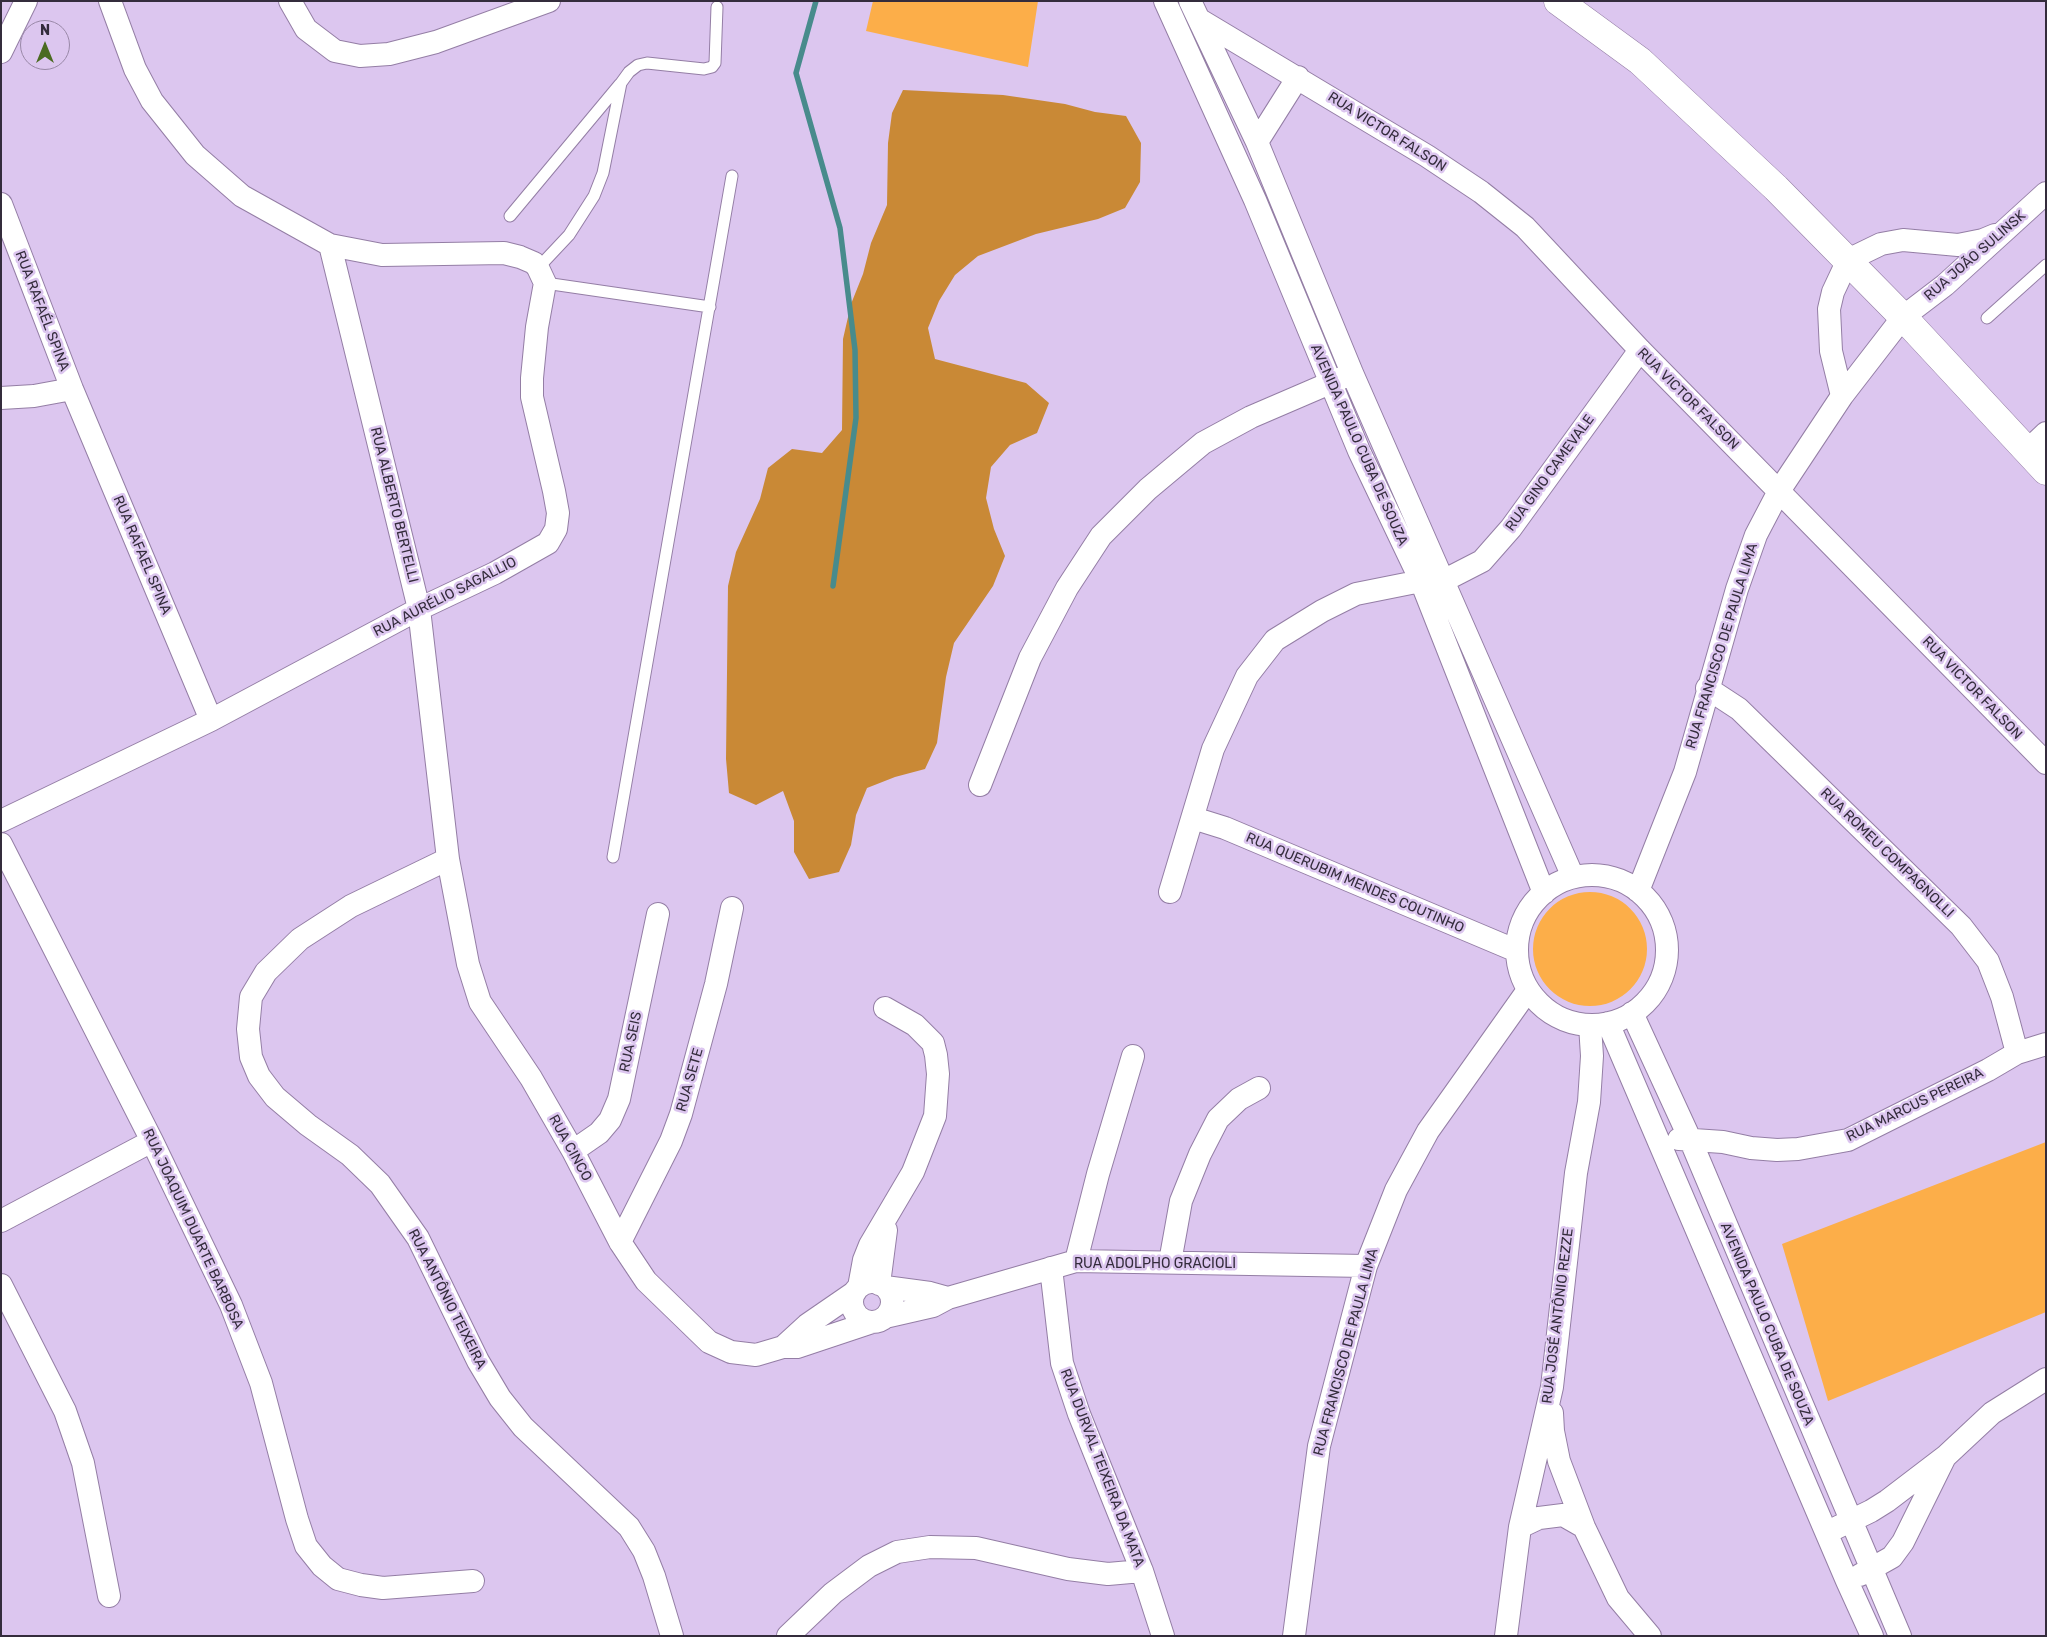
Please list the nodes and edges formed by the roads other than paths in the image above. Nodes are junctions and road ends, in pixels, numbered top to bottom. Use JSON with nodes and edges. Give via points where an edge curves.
{"nodes":[{"id":1,"x":26,"y":1,"type":"edge"},
{"id":2,"x":110,"y":1,"type":"edge"},
{"id":3,"x":290,"y":1,"type":"edge"},
{"id":4,"x":549,"y":1,"type":"edge"},
{"id":5,"x":1164,"y":1,"type":"edge"},
{"id":6,"x":1558,"y":1,"type":"edge"},
{"id":7,"x":717,"y":7,"type":"dead end"},
{"id":8,"x":1195,"y":10,"type":"edge"},
{"id":9,"x":1,"y":52,"type":"edge"},
{"id":10,"x":1298,"y":77,"type":"junction"},
{"id":11,"x":621,"y":83,"type":"junction"},
{"id":12,"x":1257,"y":142,"type":"junction"},
{"id":13,"x":732,"y":176,"type":"dead end"},
{"id":14,"x":2046,"y":193,"type":"edge"},
{"id":15,"x":1,"y":204,"type":"edge"},
{"id":16,"x":510,"y":216,"type":"dead end"},
{"id":17,"x":2004,"y":232,"type":"junction"},
{"id":18,"x":1941,"y":243,"type":"junction"},
{"id":19,"x":330,"y":245,"type":"junction"},
{"id":20,"x":1848,"y":260,"type":"junction"},
{"id":21,"x":2046,"y":264,"type":"edge"},
{"id":22,"x":541,"y":276,"type":"junction"},
{"id":23,"x":1945,"y":285,"type":"junction"},
{"id":24,"x":710,"y":307,"type":"junction"},
{"id":25,"x":1902,"y":317,"type":"junction"},
{"id":26,"x":1987,"y":318,"type":"dead end"},
{"id":27,"x":1640,"y":350,"type":"junction"},
{"id":28,"x":1352,"y":373,"type":"junction"},
{"id":29,"x":1330,"y":383,"type":"junction"},
{"id":30,"x":72,"y":389,"type":"junction"},
{"id":31,"x":1842,"y":396,"type":"junction"},
{"id":32,"x":1,"y":398,"type":"edge"},
{"id":33,"x":2036,"y":442,"type":"edge"},
{"id":34,"x":2046,"y":471,"type":"edge"},
{"id":35,"x":1779,"y":491,"type":"junction"},
{"id":36,"x":1445,"y":580,"type":"junction"},
{"id":37,"x":1421,"y":581,"type":"junction"},
{"id":38,"x":419,"y":609,"type":"junction"},
{"id":39,"x":1708,"y":688,"type":"junction"},
{"id":40,"x":211,"y":720,"type":"junction"},
{"id":41,"x":2046,"y":762,"type":"edge"},
{"id":42,"x":980,"y":785,"type":"dead end"},
{"id":43,"x":1193,"y":818,"type":"junction"},
{"id":44,"x":1,"y":821,"type":"edge"},
{"id":45,"x":1,"y":844,"type":"edge"},
{"id":46,"x":613,"y":857,"type":"dead end"},
{"id":47,"x":448,"y":859,"type":"junction"},
{"id":48,"x":1573,"y":877,"type":"junction"},
{"id":49,"x":1638,"y":891,"type":"junction"},
{"id":50,"x":1170,"y":892,"type":"dead end"},
{"id":51,"x":1544,"y":892,"type":"junction"},
{"id":52,"x":732,"y":908,"type":"dead end"},
{"id":53,"x":658,"y":914,"type":"dead end"},
{"id":54,"x":1517,"y":951,"type":"junction"},
{"id":55,"x":1528,"y":990,"type":"junction"},
{"id":56,"x":885,"y":1008,"type":"dead end"},
{"id":57,"x":1632,"y":1013,"type":"junction"},
{"id":58,"x":1599,"y":1024,"type":"junction"},
{"id":59,"x":2046,"y":1044,"type":"edge"},
{"id":60,"x":2017,"y":1053,"type":"junction"},
{"id":61,"x":1133,"y":1056,"type":"dead end"},
{"id":62,"x":1259,"y":1088,"type":"dead end"},
{"id":63,"x":1659,"y":1139,"type":"junction"},
{"id":64,"x":1690,"y":1139,"type":"junction"},
{"id":65,"x":152,"y":1141,"type":"junction"},
{"id":66,"x":573,"y":1151,"type":"junction"},
{"id":67,"x":1,"y":1221,"type":"edge"},
{"id":68,"x":620,"y":1242,"type":"junction"},
{"id":69,"x":1076,"y":1261,"type":"junction"},
{"id":70,"x":1170,"y":1262,"type":"junction"},
{"id":71,"x":1366,"y":1266,"type":"junction"},
{"id":72,"x":1051,"y":1268,"type":"junction"},
{"id":73,"x":1,"y":1285,"type":"edge"},
{"id":74,"x":870,"y":1287,"type":"junction"},
{"id":75,"x":948,"y":1298,"type":"junction"},
{"id":76,"x":878,"y":1320,"type":"junction"},
{"id":77,"x":783,"y":1348,"type":"junction"},
{"id":78,"x":2046,"y":1379,"type":"edge"},
{"id":79,"x":1552,"y":1387,"type":"junction"},
{"id":80,"x":1946,"y":1456,"type":"junction"},
{"id":81,"x":1850,"y":1521,"type":"junction"},
{"id":82,"x":1520,"y":1527,"type":"junction"},
{"id":83,"x":1584,"y":1527,"type":"junction"},
{"id":84,"x":1826,"y":1532,"type":"junction"},
{"id":85,"x":1872,"y":1570,"type":"junction"},
{"id":86,"x":1142,"y":1571,"type":"junction"},
{"id":87,"x":1847,"y":1581,"type":"junction"},
{"id":88,"x":473,"y":1582,"type":"dead end"},
{"id":89,"x":109,"y":1596,"type":"dead end"},
{"id":90,"x":672,"y":1636,"type":"edge"},
{"id":91,"x":788,"y":1636,"type":"edge"},
{"id":92,"x":1162,"y":1636,"type":"edge"},
{"id":93,"x":1294,"y":1636,"type":"edge"},
{"id":94,"x":1506,"y":1636,"type":"edge"},
{"id":95,"x":1650,"y":1636,"type":"edge"},
{"id":96,"x":1872,"y":1636,"type":"edge"},
{"id":97,"x":1900,"y":1636,"type":"edge"}],
"edges":[{"from":1,"to":9,"type":"street"},
{"from":2,"to":19,"type":"street","via":[[135,69],[152,101],[195,155],[242,196]]},
{"from":3,"to":4,"type":"street","via":[[306,29],[335,51],[360,56],[389,54],[436,42]]},
{"from":5,"to":29,"type":"street","name":"AVENIDA PAULO CUBA DE SOUZA","via":[[1255,200]]},
{"from":6,"to":20,"type":"main road","via":[[1640,61]]},
{"from":7,"to":11,"type":"lane","via":[[715,63],[712,67],[646,63],[629,72]]},
{"from":8,"to":10,"type":"street","name":"RUA VICTOR FALSON"},
{"from":8,"to":12,"type":"street","name":"AVENIDA PAULO CUBA DE SOUZA"},
{"from":10,"to":12,"type":"street"},
{"from":10,"to":27,"type":"street","name":"RUA VICTOR FALSON","via":[[1427,156],[1481,192],[1525,227]]},
{"from":11,"to":16,"type":"lane"},
{"from":11,"to":22,"type":"lane","via":[[604,165],[594,196]]},
{"from":12,"to":28,"type":"street","name":"AVENIDA PAULO CUBA DE SOUZA"},
{"from":13,"to":24,"type":"lane"},
{"from":14,"to":17,"type":"street","name":"RUA JOÃO SULINSK"},
{"from":15,"to":30,"type":"street","name":"RUA RAFAÉL SPINA"},
{"from":17,"to":18,"type":"street","via":[[1971,244]]},
{"from":17,"to":23,"type":"street","name":"RUA JOÃO SULINSK"},
{"from":18,"to":20,"type":"street","via":[[1903,240],[1881,244]]},
{"from":18,"to":23,"type":"street","via":[[1947,267]]},
{"from":19,"to":22,"type":"street","via":[[382,255],[504,253],[534,263]]},
{"from":19,"to":38,"type":"street","name":"RUA ALBERTO BERTELLI"},
{"from":20,"to":25,"type":"main road"},
{"from":20,"to":31,"type":"street","via":[[1833,292],[1829,318],[1831,351]]},
{"from":21,"to":26,"type":"lane"},
{"from":22,"to":24,"type":"lane"},
{"from":22,"to":38,"type":"street","name":"RUA AURÉLIO SAGALLIO","via":[[532,397],[558,513],[556,529],[548,543],[496,573]]},
{"from":23,"to":25,"type":"street","name":"RUA JOÃO SULINSK"},
{"from":24,"to":46,"type":"lane"},
{"from":25,"to":31,"type":"street","name":"RUA FRANCISCO DE PAULA LIMA"},
{"from":25,"to":33,"type":"main road"},
{"from":27,"to":35,"type":"street","name":"RUA VICTOR FALSON"},
{"from":27,"to":36,"type":"street","name":"RUA GINO CAMEVALE","via":[[1511,528],[1482,560]]},
{"from":28,"to":29,"type":"street"},
{"from":28,"to":36,"type":"street","name":"AVENIDA PAULO CUBA DE SOUZA"},
{"from":29,"to":37,"type":"street","name":"AVENIDA PAULO CUBA DE SOUZA"},
{"from":29,"to":42,"type":"street","via":[[1251,417],[1204,443],[1148,489],[1101,536],[1067,588],[1030,658]]},
{"from":30,"to":32,"type":"street"},
{"from":30,"to":40,"type":"street","name":"RUA RAFAEL SPINA"},
{"from":31,"to":35,"type":"street","name":"RUA FRANCISCO DE PAULA LIMA"},
{"from":33,"to":34,"type":"main road"},
{"from":35,"to":39,"type":"street","name":"RUA FRANCISCO DE PAULA LIMA","via":[[1756,535]]},
{"from":35,"to":41,"type":"street","name":"RUA VICTOR FALSON"},
{"from":36,"to":37,"type":"street"},
{"from":36,"to":48,"type":"street","name":"AVENIDA PAULO CUBA DE SOUZA"},
{"from":37,"to":43,"type":"street","via":[[1356,594],[1275,640],[1248,676],[1213,749]]},
{"from":37,"to":51,"type":"street","name":"AVENIDA PAULO CUBA DE SOUZA"},
{"from":38,"to":40,"type":"street","name":"RUA AURÉLIO SAGALLIO"},
{"from":38,"to":47,"type":"street","name":"RUA ALBERTO BERTELLI"},
{"from":39,"to":49,"type":"street","name":"RUA FRANCISCO DE PAULA LIMA","via":[[1686,772]]},
{"from":39,"to":60,"type":"street","name":"RUA ROMEU COMPAGNOLLI","via":[[1739,708],[1961,926],[1988,961]]},
{"from":40,"to":44,"type":"street","name":"RUA AURÉLIO SAGALLIO"},
{"from":43,"to":50,"type":"street"},
{"from":43,"to":54,"type":"street","name":"RUA QUERUBIM MENDES COUTINHO","via":[[1225,828]]},
{"from":45,"to":65,"type":"street","name":"RUA JOAQUIM DUARTE BARBOSA"},
{"from":47,"to":66,"type":"street","name":"RUA CINCO","via":[[468,964],[480,1002],[531,1078]]},
{"from":47,"to":90,"type":"street","name":"RUA ANTÔNIO TEIXEIRA","via":[[351,906],[300,939],[266,972],[251,997],[248,1029],[251,1057],[259,1076],[274,1097],[350,1155],[380,1184],[418,1238],[478,1361],[500,1398],[522,1427],[629,1527],[654,1576]]},
{"from":48,"to":49,"type":"street","via":[[1601,876],[1621,881]]},
{"from":48,"to":51,"type":"street"},
{"from":49,"to":57,"type":"street","via":[[1654,908],[1664,930],[1667,953],[1662,977],[1650,997]]},
{"from":51,"to":54,"type":"street","via":[[1529,909],[1520,929]]},
{"from":52,"to":68,"type":"street","name":"RUA SETE","via":[[716,984],[672,1141]]},
{"from":53,"to":66,"type":"street","name":"RUA SEIS","via":[[619,1099],[610,1120],[599,1133]]},
{"from":54,"to":55,"type":"street","via":[[1520,971]]},
{"from":55,"to":58,"type":"street","via":[[1544,1008],[1566,1020]]},
{"from":55,"to":71,"type":"street","name":"RUA FRANCISCO DE PAULA LIMA","via":[[1428,1131],[1396,1190]]},
{"from":56,"to":74,"type":"street","via":[[915,1025],[933,1043],[938,1074],[935,1116],[913,1172],[889,1212]]},
{"from":57,"to":58,"type":"street"},
{"from":57,"to":64,"type":"street","name":"AVENIDA PAULO CUBA DE SOUZA"},
{"from":58,"to":63,"type":"street","name":"AVENIDA PAULO CUBA DE SOUZA"},
{"from":58,"to":79,"type":"street","name":"RUA JOSÉ ANTÔNIO REZZE","via":[[1576,1173]]},
{"from":59,"to":60,"type":"street","name":"RUA MARCUS PEREIRA"},
{"from":60,"to":64,"type":"street","name":"RUA MARCUS PEREIRA","via":[[1848,1140],[1777,1150]]},
{"from":61,"to":69,"type":"street"},
{"from":62,"to":70,"type":"street","via":[[1239,1099],[1218,1119],[1200,1154],[1181,1201]]},
{"from":63,"to":64,"type":"street","name":"RUA MARCUS PEREIRA"},
{"from":63,"to":84,"type":"street","name":"AVENIDA PAULO CUBA DE SOUZA"},
{"from":64,"to":81,"type":"street","name":"AVENIDA PAULO CUBA DE SOUZA"},
{"from":65,"to":67,"type":"street"},
{"from":65,"to":88,"type":"street","name":"RUA JOAQUIM DUARTE BARBOSA","via":[[231,1305],[261,1383],[306,1546],[338,1579],[361,1585],[383,1588]]},
{"from":66,"to":68,"type":"street","name":"RUA CINCO"},
{"from":68,"to":77,"type":"street","name":"RUA CINCO","via":[[646,1281],[709,1342],[731,1352],[756,1354]]},
{"from":69,"to":70,"type":"street","name":"RUA ADOLPHO GRACIOLI"},
{"from":69,"to":72,"type":"street","name":"RUA ADOLPHO GRACIOLI"},
{"from":70,"to":71,"type":"street","name":"RUA ADOLPHO GRACIOLI"},
{"from":71,"to":93,"type":"street","name":"RUA FRANCISCO DE PAULA LIMA","via":[[1318,1446]]},
{"from":72,"to":75,"type":"street","name":"RUA ADOLPHO GRACIOLI"},
{"from":72,"to":86,"type":"street","name":"RUA DURVAL TEIXEIRA DA MATA","via":[[1062,1364]]},
{"from":73,"to":89,"type":"street","via":[[66,1411],[83,1463]]},
{"from":74,"to":75,"type":"street","name":"RUA ADOLPHO GRACIOLI"},
{"from":74,"to":76,"type":"street","via":[[891,1297],[892,1306]]},
{"from":74,"to":76,"type":"street","via":[[853,1299],[855,1312],[859,1317]]},
{"from":74,"to":77,"type":"street","via":[[807,1325]]},
{"from":75,"to":76,"type":"street","name":"RUA ADOLPHO GRACIOLI","via":[[933,1306]]},
{"from":76,"to":77,"type":"street","name":"RUA CINCO","via":[[797,1347]]},
{"from":78,"to":80,"type":"street","via":[[1992,1413]]},
{"from":79,"to":82,"type":"street","name":"RUA JOSÉ ANTÔNIO REZZE"},
{"from":79,"to":83,"type":"street","via":[[1552,1431],[1559,1461]]},
{"from":80,"to":81,"type":"street","via":[[1887,1501]]},
{"from":80,"to":85,"type":"street","via":[[1903,1542],[1892,1557]]},
{"from":81,"to":84,"type":"street"},
{"from":81,"to":85,"type":"street","name":"AVENIDA PAULO CUBA DE SOUZA"},
{"from":82,"to":83,"type":"street","via":[[1539,1518],[1563,1515]]},
{"from":82,"to":94,"type":"street","name":"RUA JOSÉ ANTÔNIO REZZE"},
{"from":83,"to":95,"type":"street","via":[[1618,1598]]},
{"from":84,"to":87,"type":"street","name":"AVENIDA PAULO CUBA DE SOUZA"},
{"from":85,"to":87,"type":"street"},
{"from":85,"to":97,"type":"street","name":"AVENIDA PAULO CUBA DE SOUZA"},
{"from":86,"to":91,"type":"street","via":[[1108,1574],[1068,1569],[976,1548],[930,1547],[898,1552],[869,1566],[833,1593]]},
{"from":86,"to":92,"type":"street","name":"RUA DURVAL TEIXEIRA DA MATA"},
{"from":87,"to":96,"type":"street","name":"AVENIDA PAULO CUBA DE SOUZA"}]}
